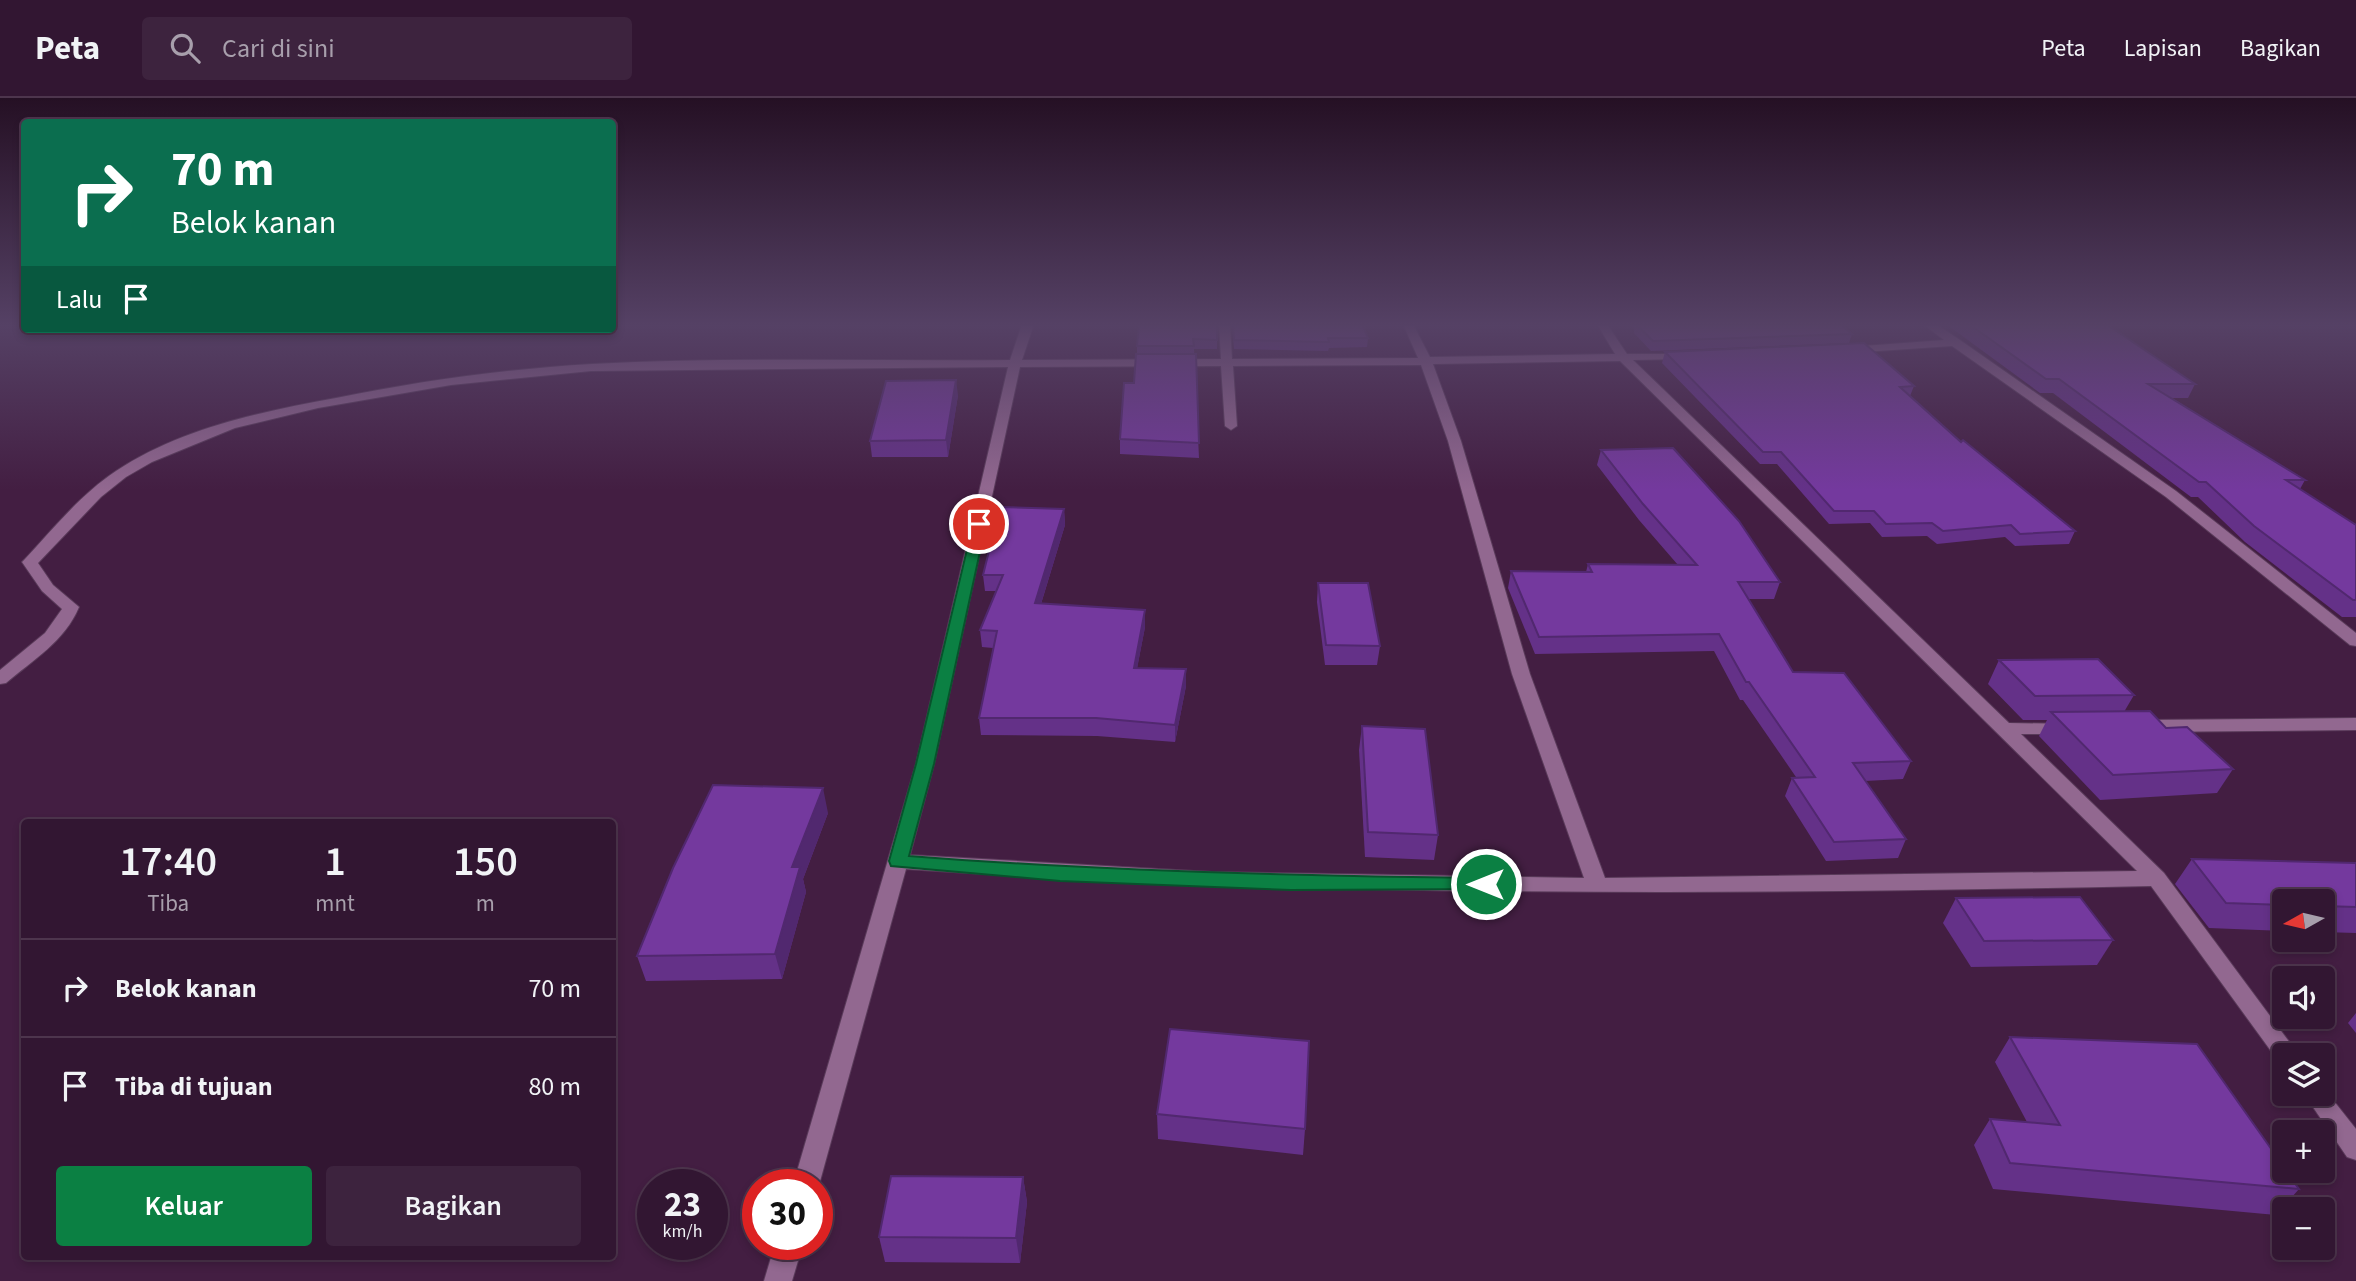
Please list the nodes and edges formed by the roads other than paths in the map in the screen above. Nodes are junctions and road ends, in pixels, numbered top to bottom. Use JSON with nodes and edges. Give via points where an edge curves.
{"nodes":[{"id":1,"x":473,"y":379,"type":"edge"},
{"id":2,"x":1012,"y":379,"type":"edge"},
{"id":3,"x":1227,"y":379,"type":"edge"},
{"id":4,"x":1434,"y":379,"type":"edge"},
{"id":5,"x":1646,"y":379,"type":"edge"},
{"id":6,"x":2009,"y":379,"type":"edge"},
{"id":7,"x":1231,"y":426,"type":"dead end"},
{"id":8,"x":2356,"y":641,"type":"edge"},
{"id":9,"x":0,"y":679,"type":"edge"},
{"id":10,"x":2356,"y":724,"type":"edge"},
{"id":11,"x":2124,"y":726,"type":"edge"},
{"id":12,"x":2084,"y":727,"type":"edge"},
{"id":13,"x":2004,"y":729,"type":"junction"},
{"id":14,"x":898,"y":861,"type":"junction"},
{"id":15,"x":2157,"y":878,"type":"junction"},
{"id":16,"x":1597,"y":885,"type":"junction"},
{"id":17,"x":2278,"y":1043,"type":"edge"},
{"id":18,"x":2325,"y":1106,"type":"edge"},
{"id":19,"x":2356,"y":1149,"type":"edge"},
{"id":20,"x":811,"y":1169,"type":"edge"},
{"id":21,"x":785,"y":1260,"type":"edge"},
{"id":22,"x":779,"y":1281,"type":"edge"}],
"edges":[{"from":1,"to":9,"type":"street","via":[[236,423],[194,437],[122,474],[85,502],[30,562],[48,590],[71,607],[69,618]]},
{"from":2,"to":14,"type":"street","via":[[925,764]]},
{"from":3,"to":7,"type":"street"},
{"from":4,"to":16,"type":"street","via":[[1511,643]]},
{"from":5,"to":13,"type":"street"},
{"from":6,"to":8,"type":"street","via":[[2171,494]]},
{"from":10,"to":11,"type":"street"},
{"from":12,"to":13,"type":"street"},
{"from":13,"to":15,"type":"street"},
{"from":14,"to":16,"type":"street","via":[[1060,874],[1291,883]]},
{"from":14,"to":20,"type":"street"},
{"from":15,"to":16,"type":"street"},
{"from":15,"to":17,"type":"street"},
{"from":18,"to":19,"type":"street"},
{"from":21,"to":22,"type":"street"}]}
